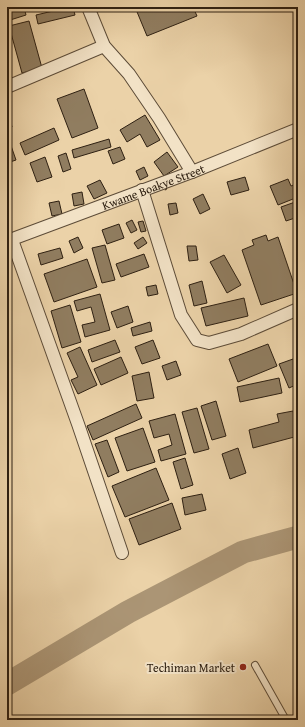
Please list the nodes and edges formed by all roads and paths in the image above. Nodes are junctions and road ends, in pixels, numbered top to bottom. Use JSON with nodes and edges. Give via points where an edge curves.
{"nodes":[{"id":1,"x":88,"y":7,"type":"edge"},
{"id":2,"x":104,"y":46,"type":"junction"},
{"id":3,"x":7,"y":87,"type":"edge"},
{"id":4,"x":298,"y":130,"type":"edge"},
{"id":5,"x":192,"y":172,"type":"junction"},
{"id":6,"x":142,"y":190,"type":"junction"},
{"id":7,"x":9,"y":241,"type":"edge"},
{"id":8,"x":298,"y":309,"type":"edge"},
{"id":9,"x":122,"y":553,"type":"dead end"},
{"id":10,"x":255,"y":665,"type":"dead end"},
{"id":11,"x":286,"y":720,"type":"edge"}],
"edges":[{"from":1,"to":2,"type":"street"},
{"from":2,"to":3,"type":"street"},
{"from":2,"to":5,"type":"street","via":[[129,74]]},
{"from":4,"to":5,"type":"street","name":"Kwame Boakye Street"},
{"from":5,"to":6,"type":"street","name":"Kwame Boakye Street"},
{"from":6,"to":7,"type":"street","name":"Kwame Boakye Street"},
{"from":6,"to":8,"type":"street","via":[[181,315],[197,340],[209,343],[241,334]]},
{"from":7,"to":9,"type":"street","via":[[78,424]]},
{"from":10,"to":11,"type":"lane"}]}
